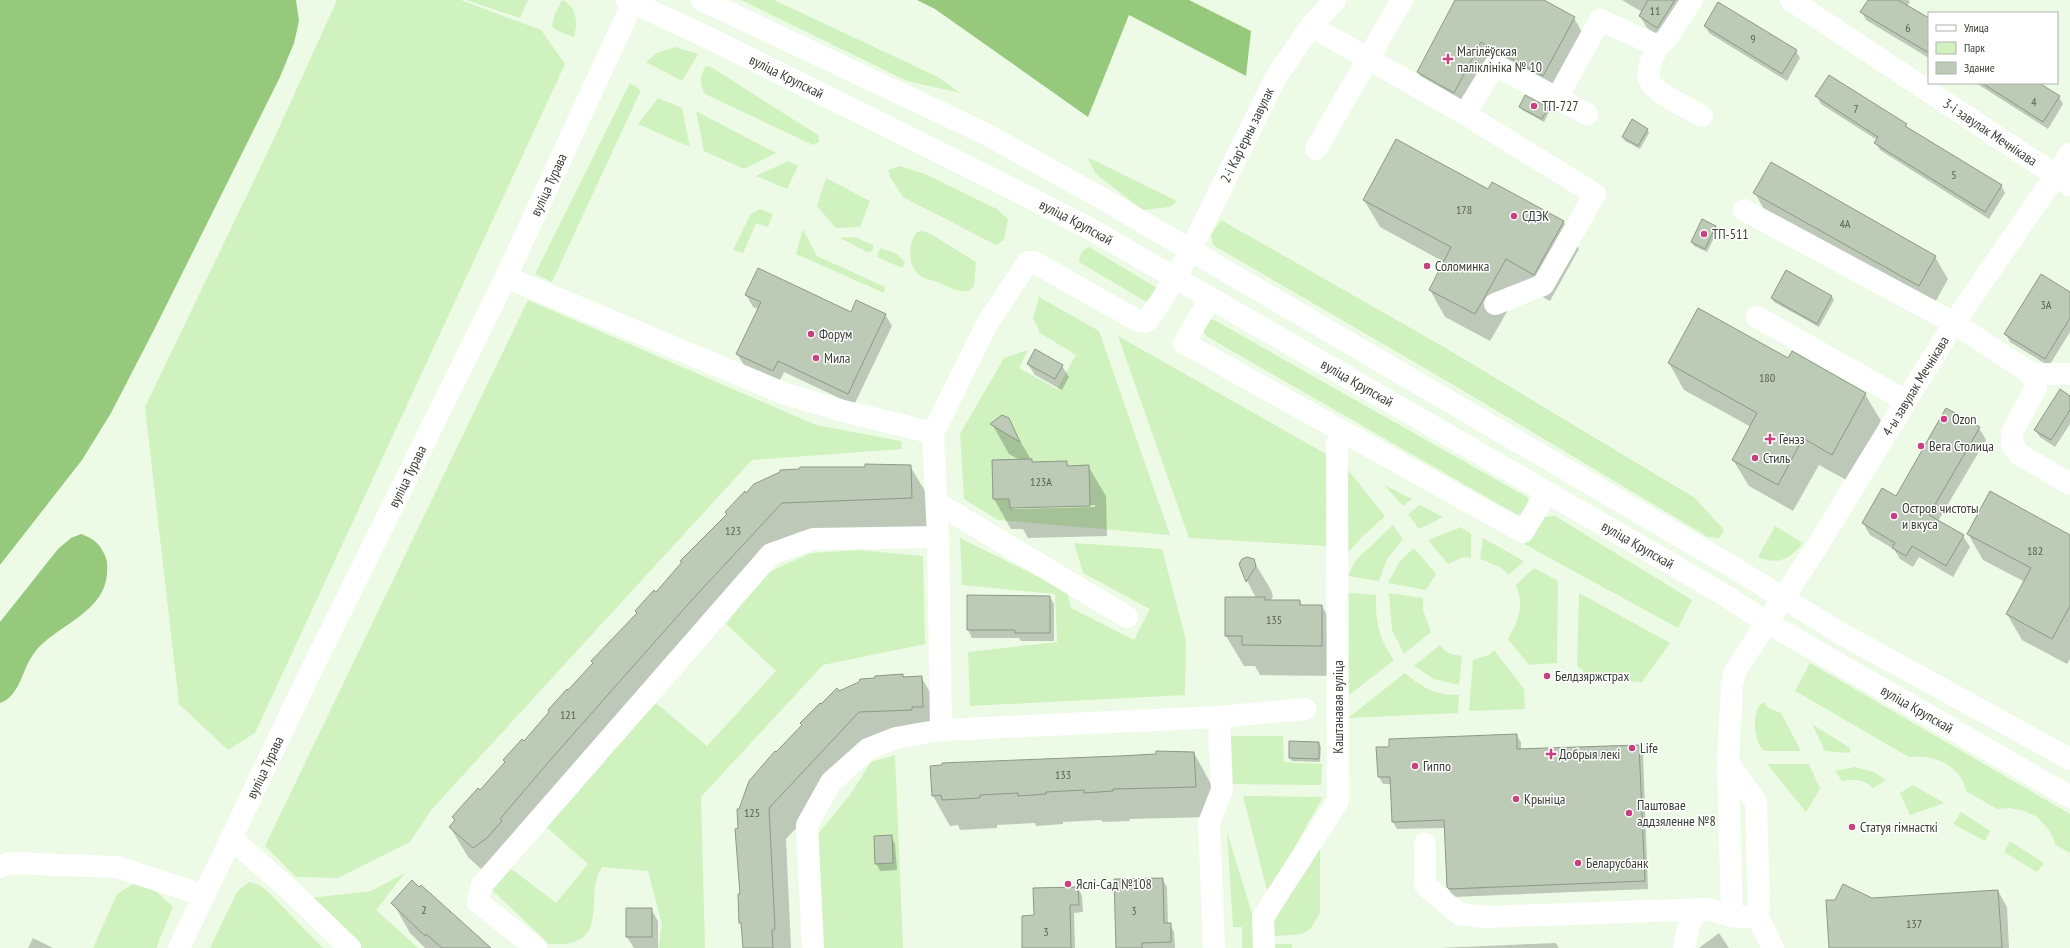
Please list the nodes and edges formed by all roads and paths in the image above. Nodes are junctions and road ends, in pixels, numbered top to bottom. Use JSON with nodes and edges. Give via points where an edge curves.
{"nodes":[{"id":1,"x":702,"y":0,"type":"edge"},
{"id":2,"x":1335,"y":0,"type":"edge"},
{"id":3,"x":1402,"y":0,"type":"edge"},
{"id":4,"x":1692,"y":0,"type":"edge"},
{"id":5,"x":1791,"y":0,"type":"edge"},
{"id":6,"x":631,"y":1,"type":"edge"},
{"id":7,"x":1310,"y":26,"type":"junction"},
{"id":8,"x":1658,"y":46,"type":"junction"},
{"id":9,"x":1367,"y":59,"type":"junction"},
{"id":10,"x":1557,"y":98,"type":"junction"},
{"id":11,"x":1465,"y":114,"type":"junction"},
{"id":12,"x":1587,"y":114,"type":"dead end"},
{"id":13,"x":1702,"y":116,"type":"dead end"},
{"id":14,"x":1316,"y":149,"type":"dead end"},
{"id":15,"x":2070,"y":154,"type":"edge"},
{"id":16,"x":2063,"y":180,"type":"edge"},
{"id":17,"x":1744,"y":210,"type":"dead end"},
{"id":18,"x":1191,"y":249,"type":"junction"},
{"id":19,"x":506,"y":277,"type":"junction"},
{"id":20,"x":1175,"y":279,"type":"junction"},
{"id":21,"x":1210,"y":299,"type":"junction"},
{"id":22,"x":1495,"y":304,"type":"dead end"},
{"id":23,"x":1757,"y":317,"type":"dead end"},
{"id":24,"x":1954,"y":323,"type":"junction"},
{"id":25,"x":2032,"y":374,"type":"junction"},
{"id":26,"x":2070,"y":374,"type":"edge"},
{"id":27,"x":1906,"y":401,"type":"junction"},
{"id":28,"x":933,"y":433,"type":"junction"},
{"id":29,"x":1337,"y":444,"type":"dead end"},
{"id":30,"x":2070,"y":484,"type":"edge"},
{"id":31,"x":1547,"y":492,"type":"junction"},
{"id":32,"x":937,"y":504,"type":"junction"},
{"id":33,"x":938,"y":537,"type":"junction"},
{"id":34,"x":1782,"y":598,"type":"junction"},
{"id":35,"x":1127,"y":617,"type":"dead end"},
{"id":36,"x":1766,"y":622,"type":"junction"},
{"id":37,"x":1305,"y":709,"type":"dead end"},
{"id":38,"x":1219,"y":717,"type":"junction"},
{"id":39,"x":940,"y":730,"type":"junction"},
{"id":40,"x":2070,"y":759,"type":"edge"},
{"id":41,"x":1728,"y":762,"type":"junction"},
{"id":42,"x":2070,"y":797,"type":"edge"},
{"id":43,"x":231,"y":838,"type":"junction"},
{"id":44,"x":1425,"y":844,"type":"dead end"},
{"id":45,"x":0,"y":866,"type":"edge"},
{"id":46,"x":203,"y":895,"type":"junction"},
{"id":47,"x":1699,"y":910,"type":"junction"},
{"id":48,"x":1756,"y":915,"type":"junction"},
{"id":49,"x":1732,"y":916,"type":"junction"},
{"id":50,"x":179,"y":948,"type":"edge"},
{"id":51,"x":350,"y":948,"type":"edge"},
{"id":52,"x":536,"y":948,"type":"edge"},
{"id":53,"x":813,"y":948,"type":"edge"},
{"id":54,"x":1214,"y":948,"type":"edge"},
{"id":55,"x":1264,"y":948,"type":"edge"},
{"id":56,"x":1684,"y":948,"type":"edge"},
{"id":57,"x":1772,"y":948,"type":"edge"}],
"edges":[{"from":1,"to":18,"type":"main road","name":"вуліца Крупскай","via":[[984,133]]},
{"from":2,"to":7,"type":"main road","name":"2-і Карʼерны завулак"},
{"from":3,"to":9,"type":"main road"},
{"from":4,"to":8,"type":"main road","via":[[1667,38]]},
{"from":5,"to":16,"type":"main road","name":"3-і завулак Мечнікава"},
{"from":6,"to":19,"type":"main road","name":"вуліца Турава"},
{"from":6,"to":20,"type":"main road","name":"вуліца Крупскай","via":[[993,178]]},
{"from":7,"to":9,"type":"main road"},
{"from":7,"to":18,"type":"main road","name":"2-і Карʼерны завулак","via":[[1276,77]]},
{"from":8,"to":10,"type":"main road","via":[[1600,20]]},
{"from":8,"to":13,"type":"main road","via":[[1649,67],[1649,80],[1655,89]]},
{"from":9,"to":11,"type":"main road"},
{"from":9,"to":14,"type":"main road"},
{"from":10,"to":11,"type":"main road","via":[[1495,64]]},
{"from":10,"to":12,"type":"main road"},
{"from":11,"to":22,"type":"main road","via":[[1595,194],[1543,285]]},
{"from":15,"to":16,"type":"main road","name":"4-ы завулак Мечнікава"},
{"from":16,"to":24,"type":"main road","name":"4-ы завулак Мечнікава"},
{"from":17,"to":24,"type":"main road"},
{"from":18,"to":20,"type":"main road","name":"2-і Карʼерны завулак"},
{"from":18,"to":34,"type":"main road","name":"вуліца Крупскай"},
{"from":19,"to":28,"type":"main road","via":[[552,294],[783,393]]},
{"from":19,"to":43,"type":"main road","name":"вуліца Турава","via":[[315,662]]},
{"from":20,"to":21,"type":"main road","name":"вуліца Крупскай"},
{"from":20,"to":28,"type":"main road","name":"2-і Карʼерны завулак","via":[[1149,319],[1144,322],[1138,321],[1042,266],[1028,262],[986,324]]},
{"from":21,"to":31,"type":"main road","name":"вуліца Крупскай"},
{"from":21,"to":31,"type":"main road","via":[[1184,343],[1523,532]]},
{"from":23,"to":27,"type":"main road"},
{"from":24,"to":25,"type":"main road"},
{"from":24,"to":27,"type":"main road","name":"4-ы завулак Мечнікава"},
{"from":25,"to":26,"type":"main road"},
{"from":25,"to":30,"type":"main road","via":[[2036,388],[2012,432],[2012,444],[2019,454]]},
{"from":27,"to":34,"type":"main road","name":"4-ы завулак Мечнікава","via":[[1818,545]]},
{"from":28,"to":32,"type":"main road"},
{"from":29,"to":55,"type":"main road","name":"Каштанавая вуліца","via":[[1338,800],[1263,917]]},
{"from":31,"to":36,"type":"main road","name":"вуліца Крупскай","via":[[1718,591]]},
{"from":32,"to":33,"type":"main road"},
{"from":32,"to":35,"type":"main road"},
{"from":33,"to":39,"type":"main road"},
{"from":33,"to":52,"type":"main road","via":[[813,538],[771,554],[482,885],[478,902]]},
{"from":34,"to":36,"type":"main road","name":"4-ы завулак Мечнікава"},
{"from":34,"to":40,"type":"main road","name":"вуліца Крупскай"},
{"from":36,"to":41,"type":"main road","name":"4-ы завулак Мечнікава","via":[[1735,671]]},
{"from":36,"to":42,"type":"main road","name":"вуліца Крупскай"},
{"from":37,"to":38,"type":"main road"},
{"from":38,"to":39,"type":"main road"},
{"from":38,"to":54,"type":"main road","via":[[1222,790],[1209,823]]},
{"from":39,"to":53,"type":"main road","via":[[896,738],[868,749],[831,782],[807,825]]},
{"from":41,"to":48,"type":"main road","via":[[1756,802],[1759,908]]},
{"from":41,"to":49,"type":"main road","name":"4-ы завулак Мечнікава"},
{"from":43,"to":46,"type":"main road","name":"вуліца Турава"},
{"from":43,"to":51,"type":"main road"},
{"from":44,"to":47,"type":"main road","via":[[1425,885],[1459,914],[1486,917]]},
{"from":45,"to":46,"type":"main road","via":[[10,863],[117,867]]},
{"from":46,"to":50,"type":"main road","name":"вуліца Турава"},
{"from":47,"to":49,"type":"main road","via":[[1708,909]]},
{"from":47,"to":56,"type":"main road","via":[[1690,924]]},
{"from":48,"to":49,"type":"main road","via":[[1750,918]]},
{"from":48,"to":57,"type":"main road"}]}
